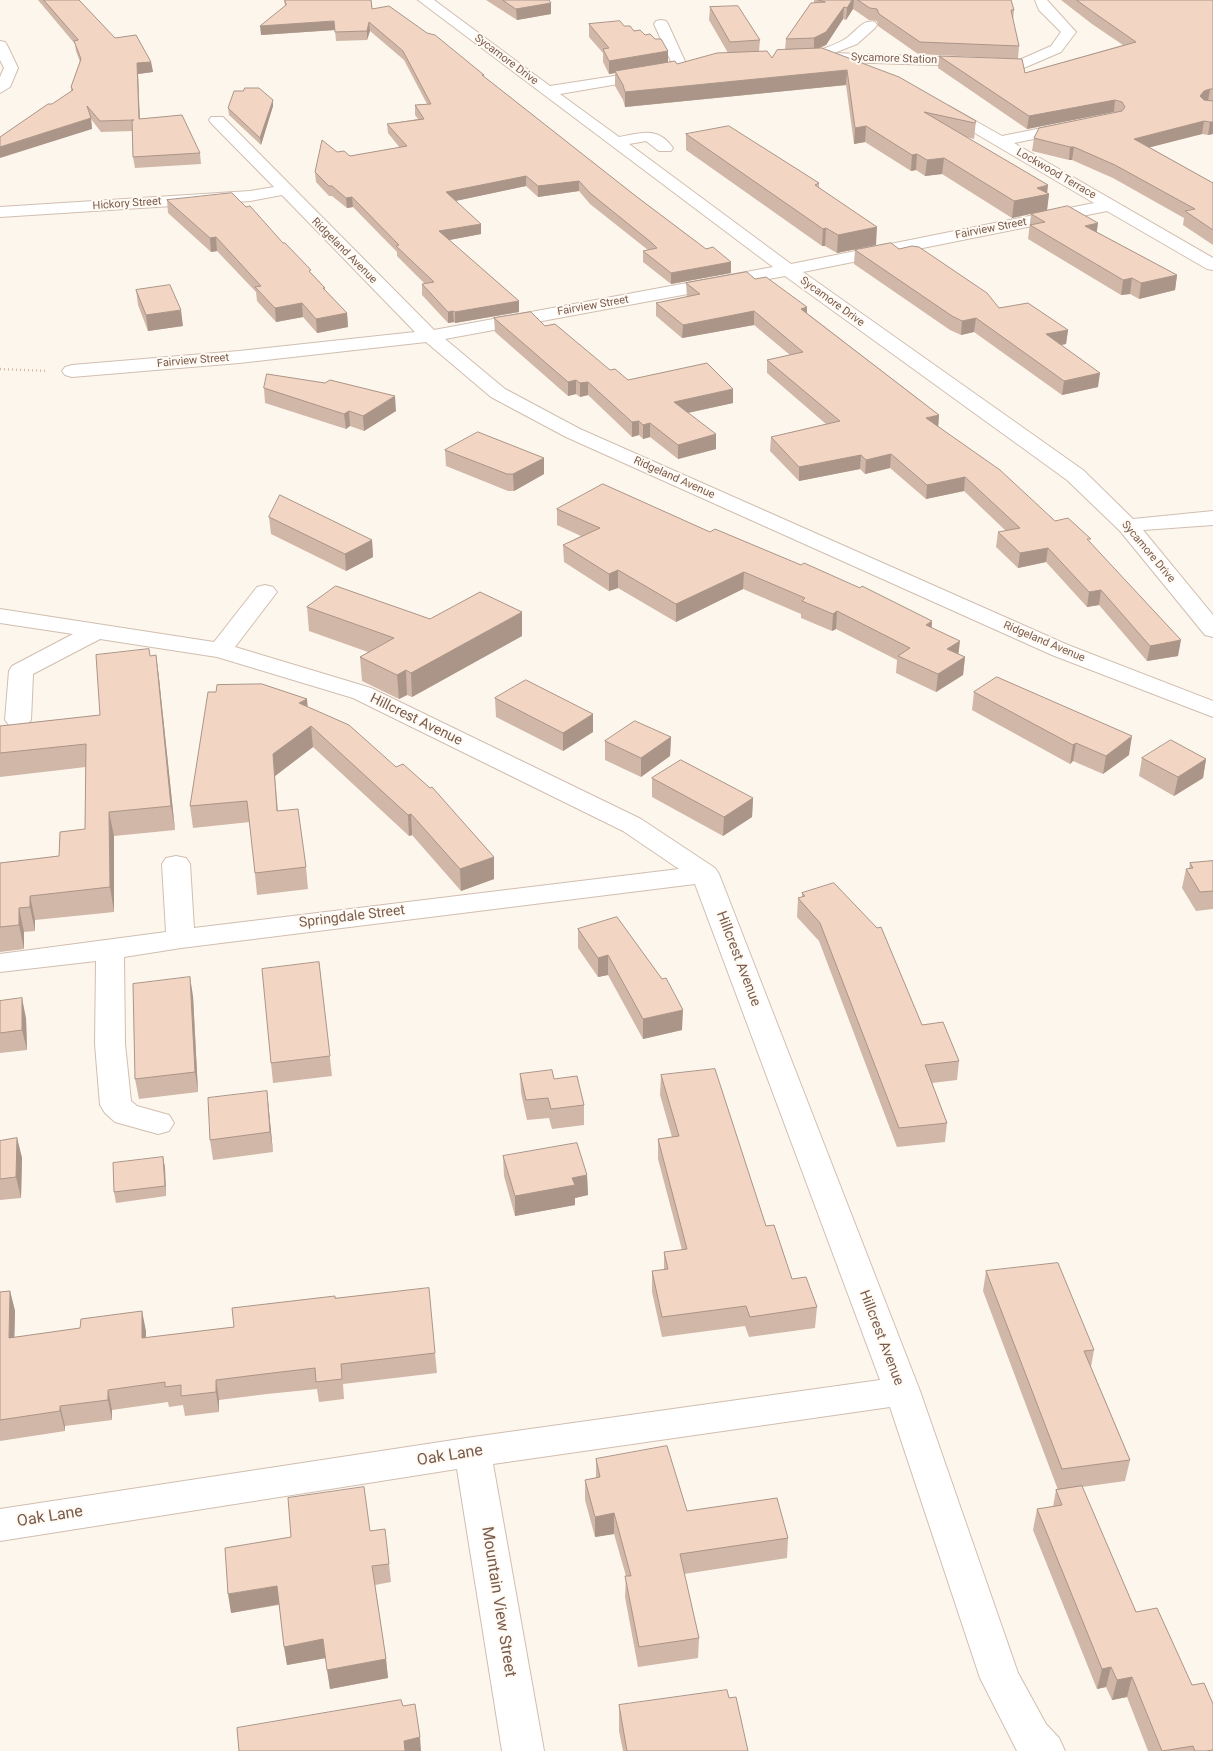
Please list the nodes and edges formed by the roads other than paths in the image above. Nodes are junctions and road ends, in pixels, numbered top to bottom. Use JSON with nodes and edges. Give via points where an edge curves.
{"nodes":[{"id":1,"x":425,"y":0,"type":"edge"},
{"id":2,"x":1041,"y":0,"type":"edge"},
{"id":3,"x":661,"y":24,"type":"dead end"},
{"id":4,"x":870,"y":25,"type":"edge"},
{"id":5,"x":0,"y":45,"type":"edge"},
{"id":6,"x":814,"y":57,"type":"junction"},
{"id":7,"x":796,"y":58,"type":"edge"},
{"id":8,"x":698,"y":65,"type":"edge"},
{"id":9,"x":681,"y":68,"type":"junction"},
{"id":10,"x":0,"y":88,"type":"edge"},
{"id":11,"x":548,"y":91,"type":"junction"},
{"id":12,"x":934,"y":103,"type":"edge"},
{"id":13,"x":217,"y":120,"type":"dead end"},
{"id":14,"x":1086,"y":125,"type":"edge"},
{"id":15,"x":1000,"y":141,"type":"junction"},
{"id":16,"x":616,"y":142,"type":"junction"},
{"id":17,"x":665,"y":148,"type":"dead end"},
{"id":18,"x":284,"y":190,"type":"junction"},
{"id":19,"x":1110,"y":205,"type":"junction"},
{"id":20,"x":0,"y":212,"type":"edge"},
{"id":21,"x":1213,"y":265,"type":"edge"},
{"id":22,"x":788,"y":270,"type":"junction"},
{"id":23,"x":430,"y":336,"type":"junction"},
{"id":24,"x":72,"y":371,"type":"road end"},
{"id":25,"x":1213,"y":518,"type":"edge"},
{"id":26,"x":1128,"y":526,"type":"junction"},
{"id":27,"x":266,"y":592,"type":"dead end"},
{"id":28,"x":0,"y":616,"type":"edge"},
{"id":29,"x":1213,"y":630,"type":"edge"},
{"id":30,"x":97,"y":631,"type":"junction"},
{"id":31,"x":220,"y":650,"type":"junction"},
{"id":32,"x":1213,"y":710,"type":"edge"},
{"id":33,"x":18,"y":720,"type":"dead end"},
{"id":34,"x":176,"y":864,"type":"dead end"},
{"id":35,"x":705,"y":874,"type":"junction"},
{"id":36,"x":181,"y":939,"type":"junction"},
{"id":37,"x":110,"y":950,"type":"junction"},
{"id":38,"x":0,"y":963,"type":"edge"},
{"id":39,"x":158,"y":1123,"type":"dead end"},
{"id":40,"x":902,"y":1391,"type":"junction"},
{"id":41,"x":473,"y":1452,"type":"junction"},
{"id":42,"x":0,"y":1525,"type":"edge"},
{"id":43,"x":523,"y":1751,"type":"edge"},
{"id":44,"x":1044,"y":1751,"type":"edge"}],
"edges":[{"from":1,"to":11,"type":"street","name":"Sycamore Drive"},
{"from":2,"to":6,"type":"street","name":"Sycamore Station","via":[[1069,32],[1056,49],[1019,66]]},
{"from":3,"to":9,"type":"street"},
{"from":4,"to":6,"type":"street","name":"Sycamore Station","via":[[852,41]]},
{"from":5,"to":10,"type":"street","via":[[11,68]]},
{"from":6,"to":7,"type":"street","name":"Sycamore Station"},
{"from":8,"to":9,"type":"street"},
{"from":9,"to":11,"type":"street"},
{"from":11,"to":16,"type":"street","name":"Sycamore Drive","via":[[602,124]]},
{"from":12,"to":15,"type":"street","name":"Lockwood Terrace"},
{"from":13,"to":18,"type":"street","name":"Ridgeland Avenue"},
{"from":14,"to":15,"type":"street"},
{"from":15,"to":19,"type":"street","name":"Lockwood Terrace"},
{"from":16,"to":17,"type":"street","via":[[649,136]]},
{"from":16,"to":22,"type":"street","name":"Sycamore Drive"},
{"from":18,"to":20,"type":"street","name":"Hickory Street","via":[[250,196]]},
{"from":18,"to":23,"type":"street","name":"Ridgeland Avenue"},
{"from":19,"to":21,"type":"street","name":"Lockwood Terrace"},
{"from":19,"to":22,"type":"street","name":"Fairview Street"},
{"from":22,"to":23,"type":"street","name":"Fairview Street"},
{"from":22,"to":26,"type":"street","name":"Sycamore Drive","via":[[1075,475]]},
{"from":23,"to":24,"type":"street","name":"Fairview Street"},
{"from":23,"to":32,"type":"street","name":"Ridgeland Avenue","via":[[498,393],[573,432],[1060,650]]},
{"from":25,"to":26,"type":"street"},
{"from":26,"to":29,"type":"street","name":"Sycamore Drive"},
{"from":27,"to":31,"type":"street"},
{"from":28,"to":30,"type":"street","name":"Hillcrest Avenue"},
{"from":30,"to":31,"type":"street","name":"Hillcrest Avenue"},
{"from":30,"to":33,"type":"street","via":[[21,671]]},
{"from":31,"to":35,"type":"street","name":"Hillcrest Avenue","via":[[362,693],[632,825]]},
{"from":34,"to":36,"type":"street"},
{"from":35,"to":36,"type":"street","name":"Springdale Street"},
{"from":35,"to":40,"type":"street","name":"Hillcrest Avenue"},
{"from":36,"to":37,"type":"street","name":"Springdale Street"},
{"from":37,"to":38,"type":"street","name":"Springdale Street"},
{"from":37,"to":39,"type":"street","via":[[110,1044],[116,1105],[126,1114]]},
{"from":40,"to":41,"type":"street","name":"Oak Lane"},
{"from":40,"to":44,"type":"street","name":"Hillcrest Avenue","via":[[1000,1678],[1031,1736]]},
{"from":41,"to":42,"type":"street","name":"Oak Lane"},
{"from":41,"to":43,"type":"street","name":"Mountain View Street"}]}
